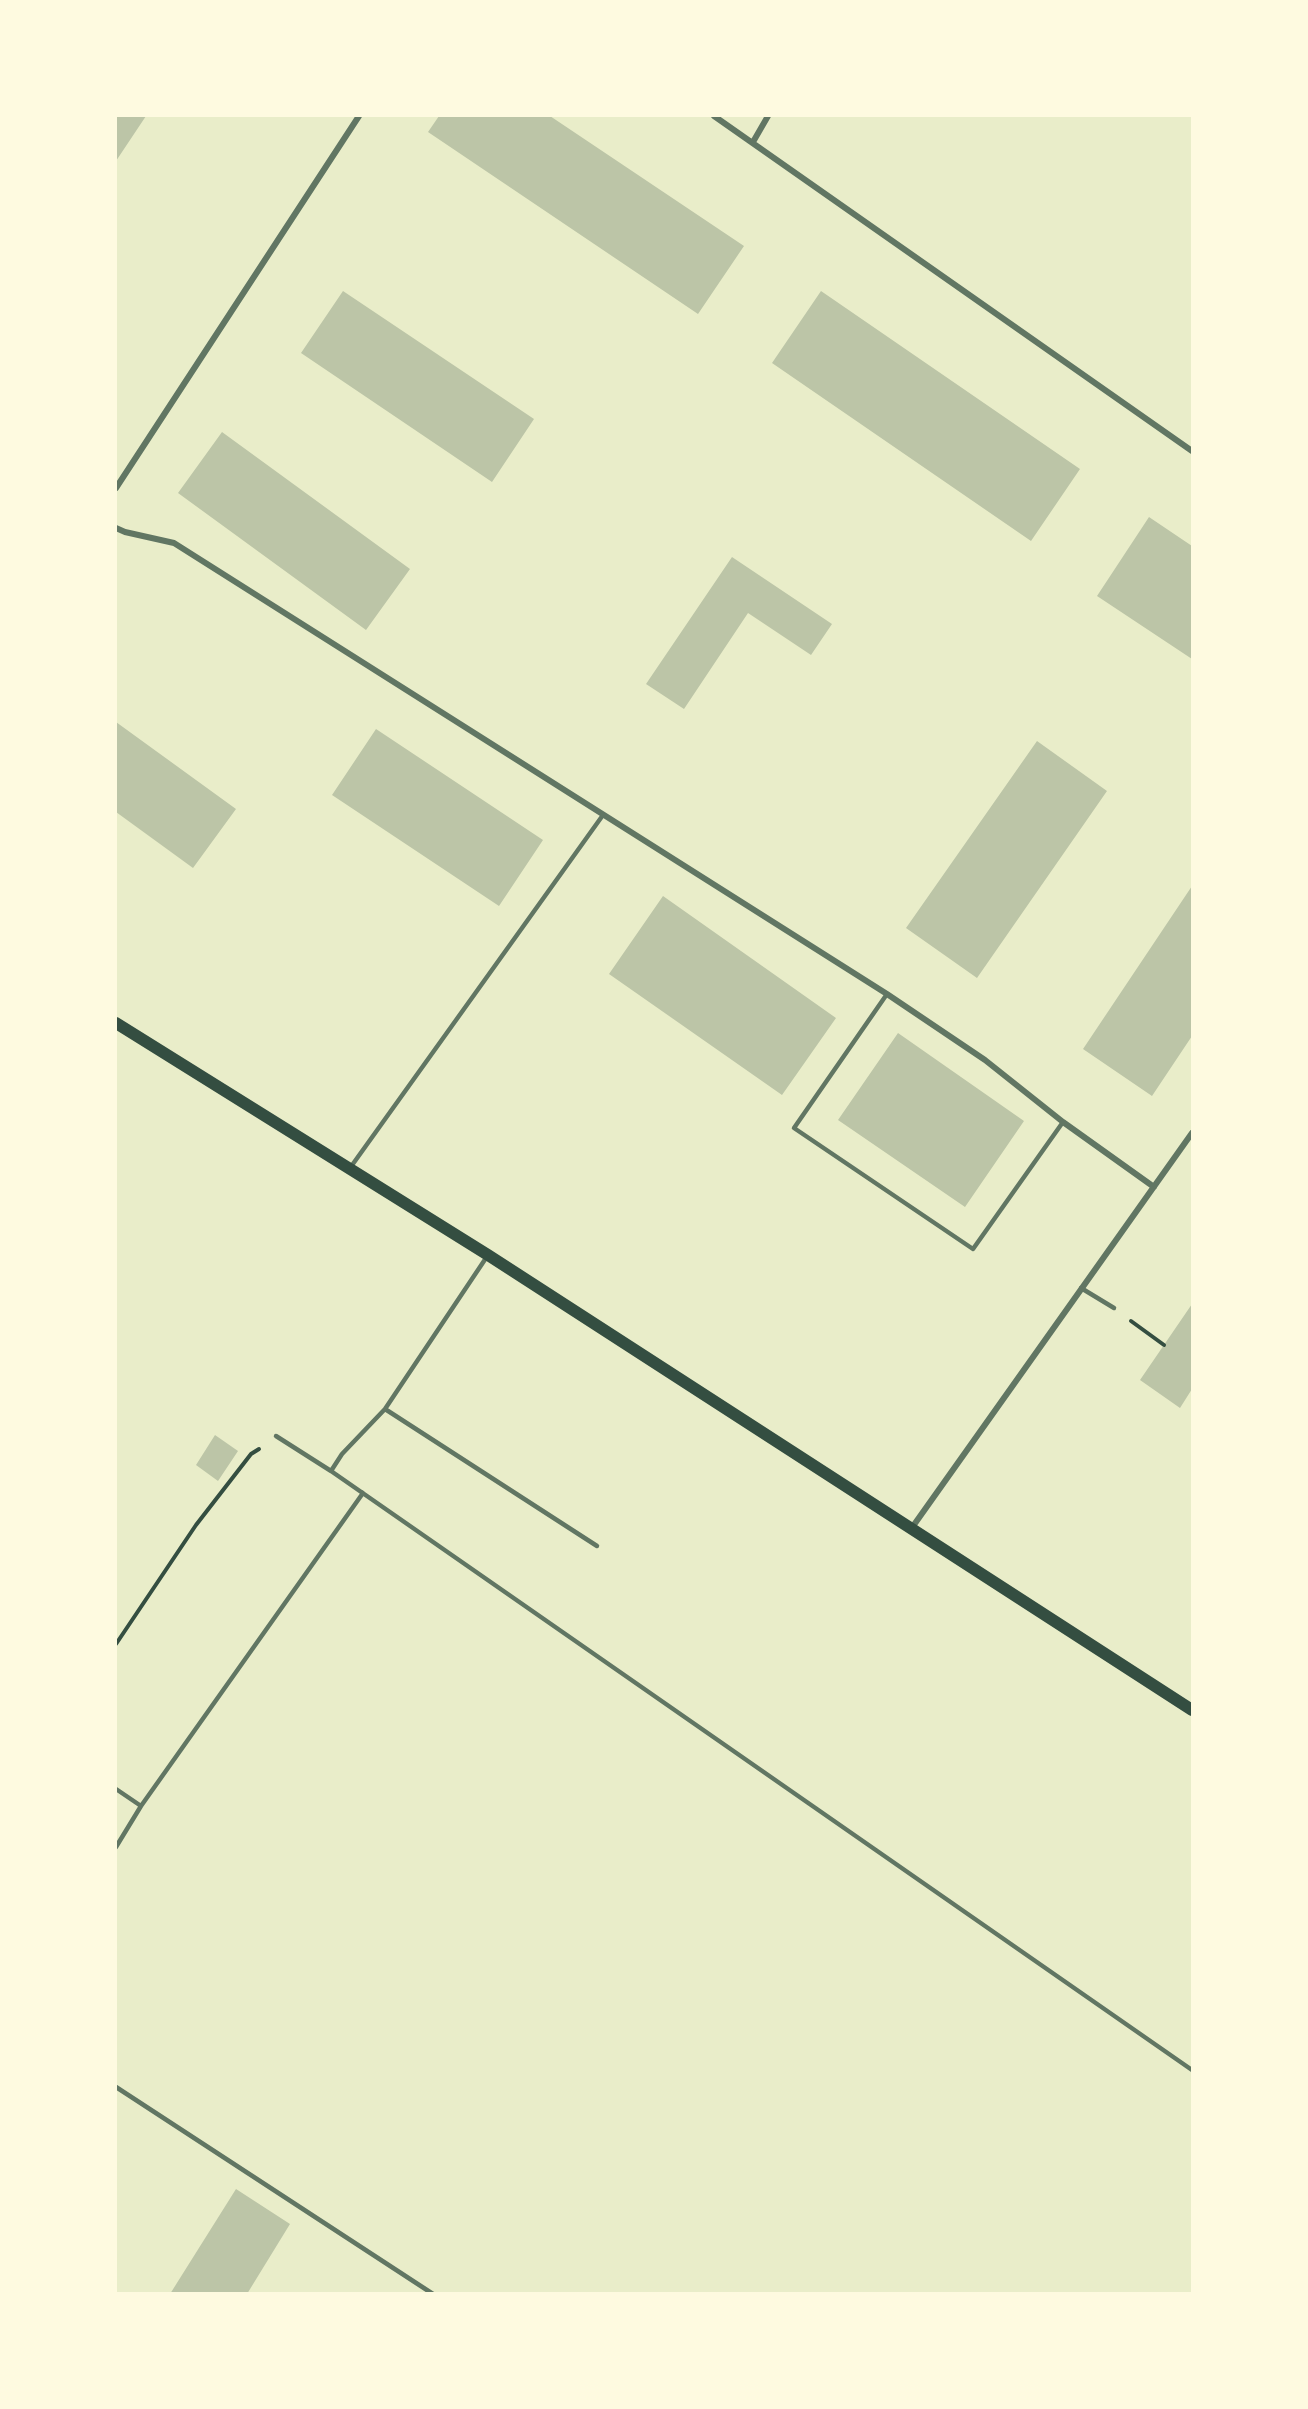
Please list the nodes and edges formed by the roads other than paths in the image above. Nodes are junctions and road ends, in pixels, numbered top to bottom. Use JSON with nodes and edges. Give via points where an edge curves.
{"nodes":[{"id":1,"x":359,"y":116,"type":"edge"},
{"id":2,"x":714,"y":116,"type":"edge"},
{"id":3,"x":768,"y":116,"type":"edge"},
{"id":4,"x":753,"y":142,"type":"junction"},
{"id":5,"x":1192,"y":451,"type":"edge"},
{"id":6,"x":116,"y":488,"type":"edge"},
{"id":7,"x":116,"y":528,"type":"edge"},
{"id":8,"x":603,"y":815,"type":"junction"},
{"id":9,"x":887,"y":994,"type":"junction"},
{"id":10,"x":116,"y":1023,"type":"edge"},
{"id":11,"x":1063,"y":1122,"type":"junction"},
{"id":12,"x":1192,"y":1133,"type":"edge"},
{"id":13,"x":349,"y":1170,"type":"junction"},
{"id":14,"x":1154,"y":1187,"type":"junction"},
{"id":15,"x":488,"y":1255,"type":"junction"},
{"id":16,"x":1081,"y":1288,"type":"junction"},
{"id":17,"x":1114,"y":1308,"type":"road end"},
{"id":18,"x":385,"y":1409,"type":"junction"},
{"id":19,"x":276,"y":1436,"type":"road end"},
{"id":20,"x":331,"y":1471,"type":"junction"},
{"id":21,"x":363,"y":1493,"type":"junction"},
{"id":22,"x":911,"y":1530,"type":"junction"},
{"id":23,"x":597,"y":1546,"type":"dead end"},
{"id":24,"x":1192,"y":1710,"type":"edge"},
{"id":25,"x":116,"y":1789,"type":"edge"},
{"id":26,"x":141,"y":1806,"type":"junction"},
{"id":27,"x":116,"y":1847,"type":"edge"},
{"id":28,"x":1192,"y":2070,"type":"edge"},
{"id":29,"x":116,"y":2087,"type":"edge"},
{"id":30,"x":433,"y":2294,"type":"edge"}],
"edges":[{"from":1,"to":6,"type":"street"},
{"from":2,"to":4,"type":"street"},
{"from":3,"to":4,"type":"street"},
{"from":4,"to":5,"type":"street"},
{"from":7,"to":8,"type":"street","via":[[174,543]]},
{"from":8,"to":9,"type":"street"},
{"from":8,"to":13,"type":"lane"},
{"from":9,"to":11,"type":"street","via":[[985,1060]]},
{"from":9,"to":11,"type":"lane","via":[[794,1128],[973,1249]]},
{"from":10,"to":13,"type":"main road"},
{"from":11,"to":14,"type":"street"},
{"from":12,"to":14,"type":"street"},
{"from":13,"to":15,"type":"main road"},
{"from":14,"to":16,"type":"street"},
{"from":15,"to":18,"type":"lane"},
{"from":15,"to":22,"type":"main road"},
{"from":16,"to":17,"type":"lane"},
{"from":16,"to":22,"type":"street"},
{"from":18,"to":20,"type":"lane"},
{"from":18,"to":23,"type":"lane"},
{"from":19,"to":20,"type":"lane"},
{"from":20,"to":21,"type":"lane"},
{"from":21,"to":26,"type":"lane"},
{"from":21,"to":28,"type":"lane"},
{"from":22,"to":24,"type":"main road"},
{"from":25,"to":26,"type":"lane"},
{"from":26,"to":27,"type":"lane"},
{"from":29,"to":30,"type":"lane"}]}
